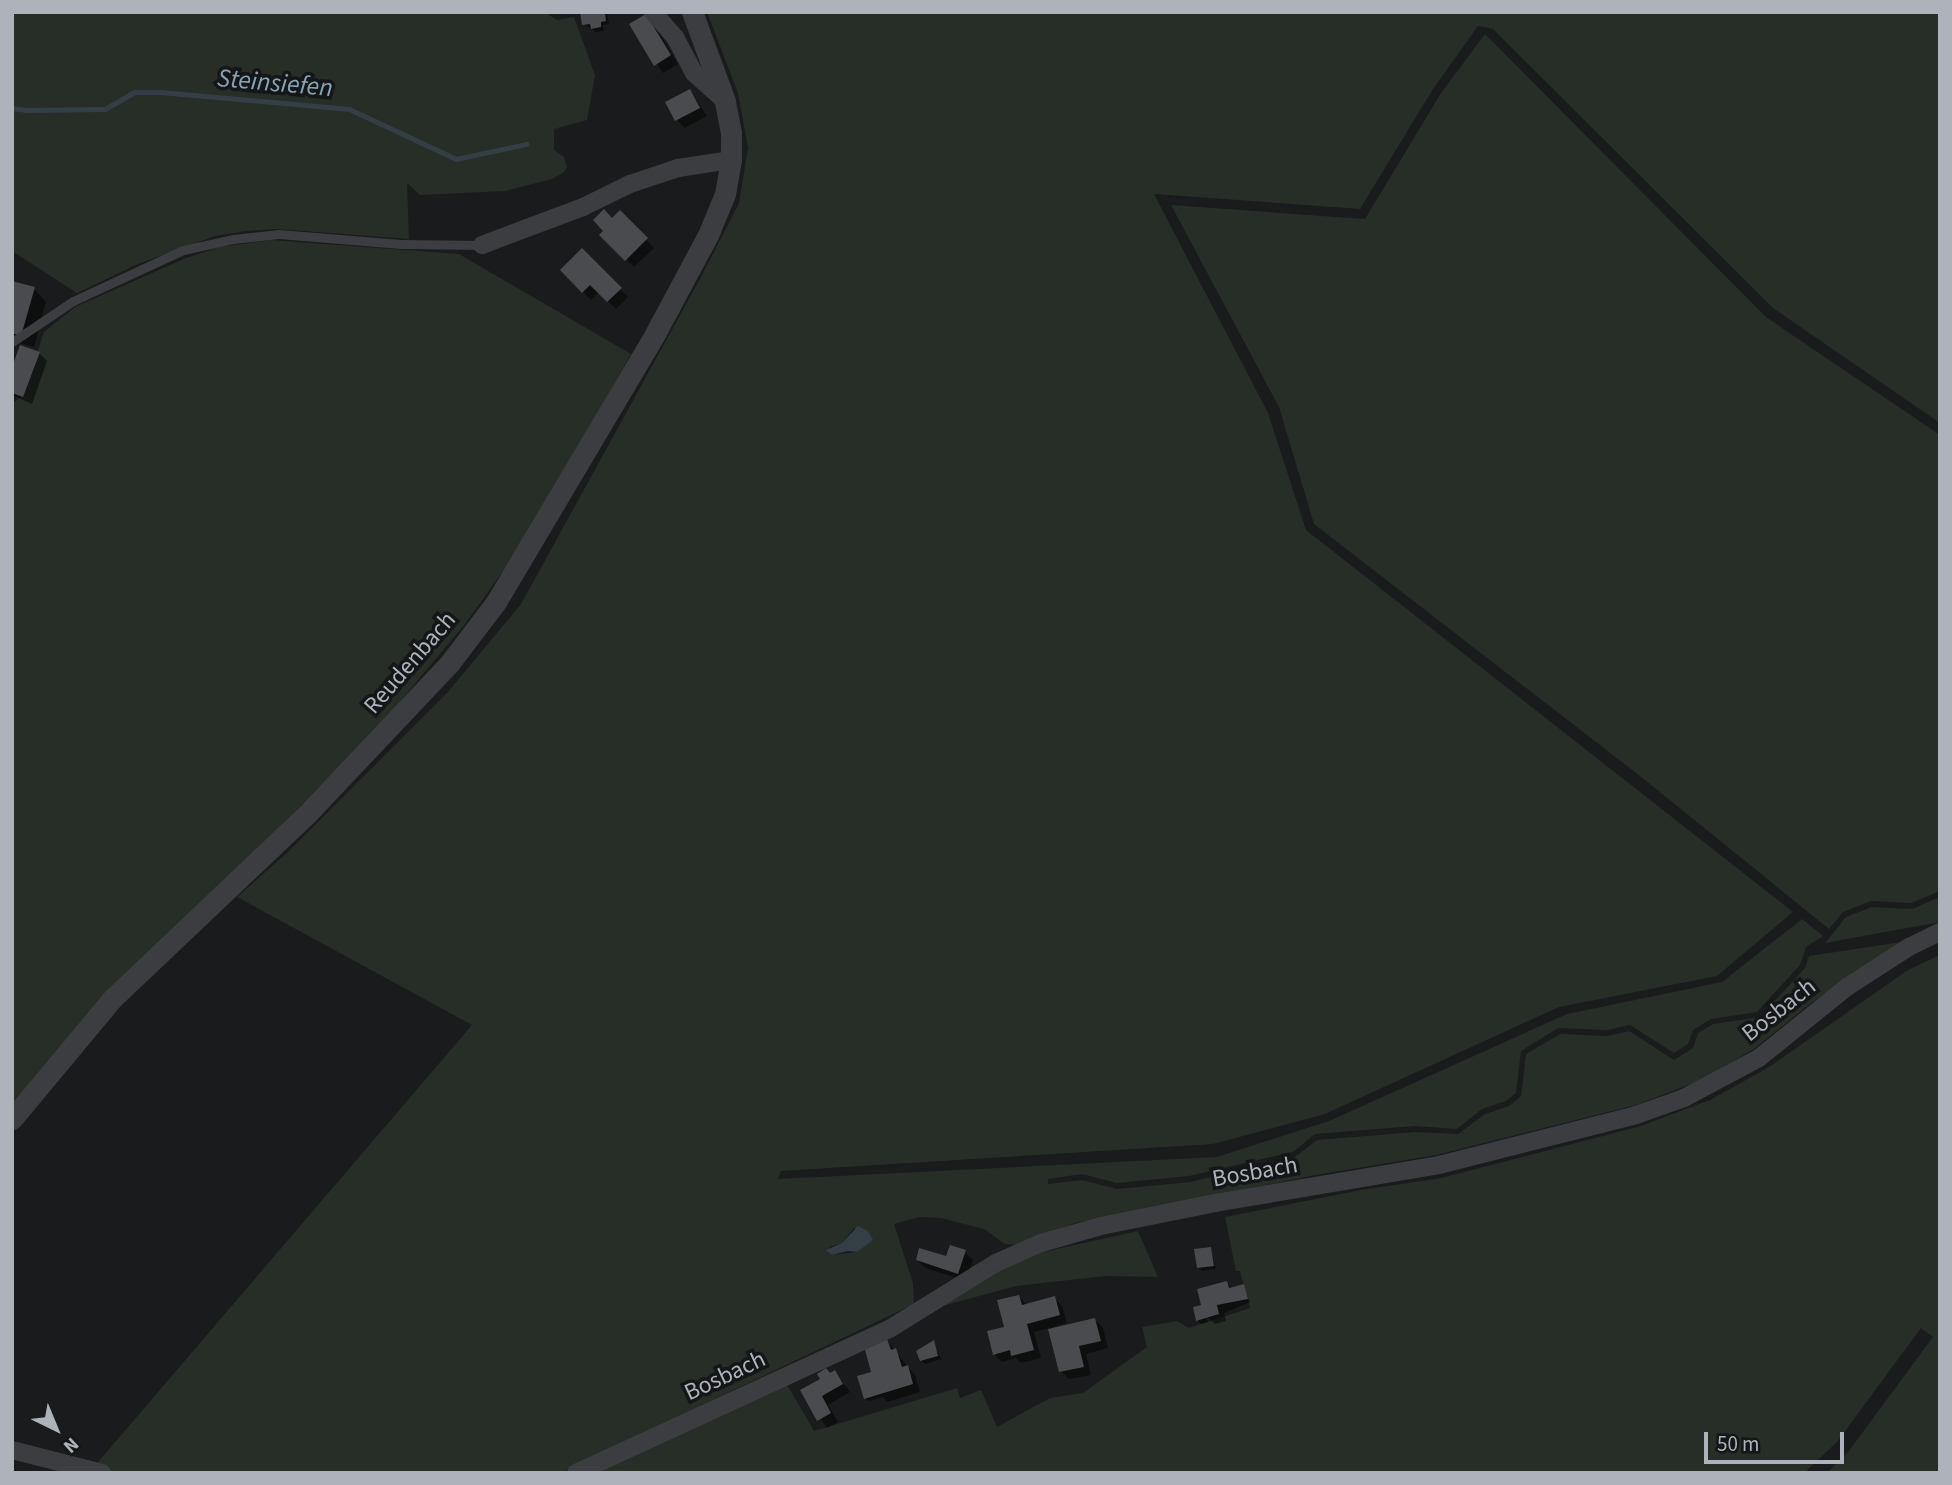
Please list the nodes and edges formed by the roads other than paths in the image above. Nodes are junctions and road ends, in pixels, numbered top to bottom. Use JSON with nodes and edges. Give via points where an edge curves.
{"nodes":[{"id":1,"x":653,"y":12,"type":"edge"},
{"id":2,"x":692,"y":12,"type":"edge"},
{"id":3,"x":725,"y":101,"type":"junction"},
{"id":4,"x":731,"y":160,"type":"junction"},
{"id":5,"x":482,"y":245,"type":"joint"},
{"id":6,"x":12,"y":342,"type":"edge"},
{"id":7,"x":1940,"y":932,"type":"edge"},
{"id":8,"x":12,"y":1119,"type":"edge"},
{"id":9,"x":12,"y":1450,"type":"edge"},
{"id":10,"x":102,"y":1473,"type":"edge"},
{"id":11,"x":576,"y":1473,"type":"edge"}],
"edges":[{"from":1,"to":3,"type":"street","via":[[675,37],[694,73]]},
{"from":2,"to":3,"type":"street","name":"Reudenbach"},
{"from":3,"to":4,"type":"street","name":"Reudenbach"},
{"from":4,"to":5,"type":"street","via":[[678,168],[630,184]]},
{"from":4,"to":8,"type":"street","name":"Reudenbach","via":[[725,194],[708,235],[496,602],[449,664],[307,814],[112,999]]},
{"from":5,"to":6,"type":"lane","via":[[279,234],[233,239],[171,256],[73,301]]},
{"from":7,"to":11,"type":"street","name":"Bosbach","via":[[1847,987],[1759,1058],[1684,1098],[1636,1115],[1439,1165],[1101,1226],[1041,1244],[985,1269],[891,1328]]},
{"from":9,"to":10,"type":"street"}]}
